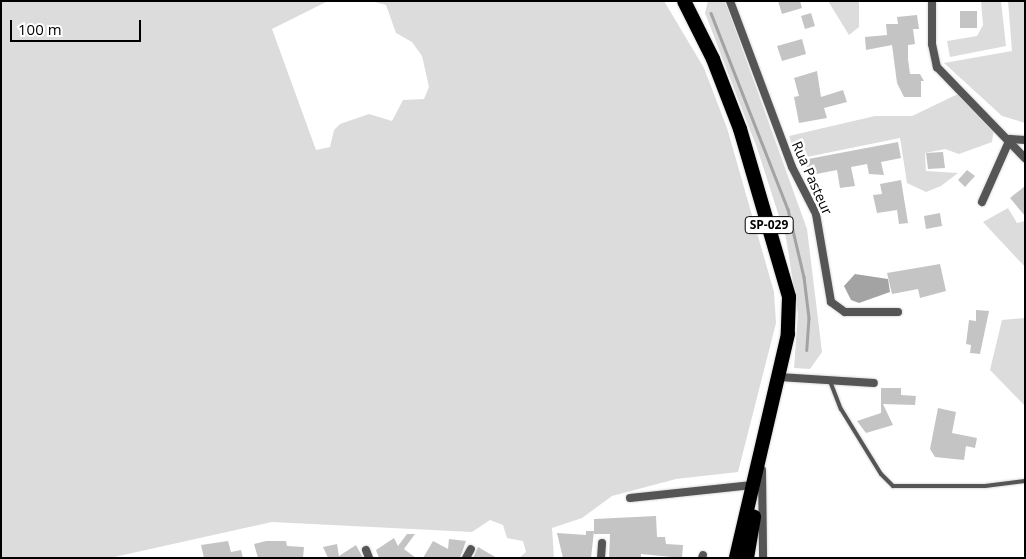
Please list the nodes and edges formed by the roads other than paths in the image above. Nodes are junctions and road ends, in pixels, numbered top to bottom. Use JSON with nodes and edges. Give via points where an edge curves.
{"nodes":[{"id":1,"x":684,"y":1,"type":"edge"},
{"id":2,"x":730,"y":1,"type":"edge"},
{"id":3,"x":932,"y":1,"type":"edge"},
{"id":4,"x":1010,"y":139,"type":"junction"},
{"id":5,"x":1025,"y":140,"type":"edge"},
{"id":6,"x":1025,"y":158,"type":"edge"},
{"id":7,"x":982,"y":202,"type":"dead end"},
{"id":8,"x":898,"y":312,"type":"dead end"},
{"id":9,"x":779,"y":376,"type":"junction"},
{"id":10,"x":830,"y":381,"type":"junction"},
{"id":11,"x":874,"y":383,"type":"dead end"},
{"id":12,"x":762,"y":464,"type":"junction"},
{"id":13,"x":1025,"y":480,"type":"edge"},
{"id":14,"x":752,"y":485,"type":"junction"},
{"id":15,"x":630,"y":498,"type":"dead end"},
{"id":16,"x":602,"y":543,"type":"dead end"},
{"id":17,"x":471,"y":549,"type":"dead end"},
{"id":18,"x":366,"y":550,"type":"dead end"},
{"id":19,"x":369,"y":558,"type":"edge"},
{"id":20,"x":466,"y":558,"type":"edge"},
{"id":21,"x":601,"y":558,"type":"edge"},
{"id":22,"x":736,"y":558,"type":"edge"},
{"id":23,"x":747,"y":558,"type":"edge"},
{"id":24,"x":763,"y":558,"type":"edge"}],
"edges":[{"from":1,"to":9,"type":"highway","number":"SP-029","via":[[713,59],[740,128],[788,289],[788,334]]},
{"from":2,"to":8,"type":"street","name":"Rua Pasteur","via":[[792,166],[816,214],[831,302],[845,312]]},
{"from":3,"to":4,"type":"street","via":[[932,44],[937,67]]},
{"from":4,"to":5,"type":"street"},
{"from":4,"to":6,"type":"street"},
{"from":4,"to":7,"type":"street"},
{"from":9,"to":10,"type":"street"},
{"from":9,"to":12,"type":"highway","number":"SP-029"},
{"from":10,"to":11,"type":"street"},
{"from":10,"to":13,"type":"lane","via":[[841,409],[881,474],[892,486],[985,486]]},
{"from":12,"to":14,"type":"highway","number":"SP-029"},
{"from":12,"to":23,"type":"highway","number":"SP-029"},
{"from":12,"to":24,"type":"street"},
{"from":14,"to":15,"type":"street"},
{"from":14,"to":22,"type":"highway","number":"SP-029"},
{"from":16,"to":21,"type":"street"},
{"from":17,"to":20,"type":"street"},
{"from":18,"to":19,"type":"street"}]}
